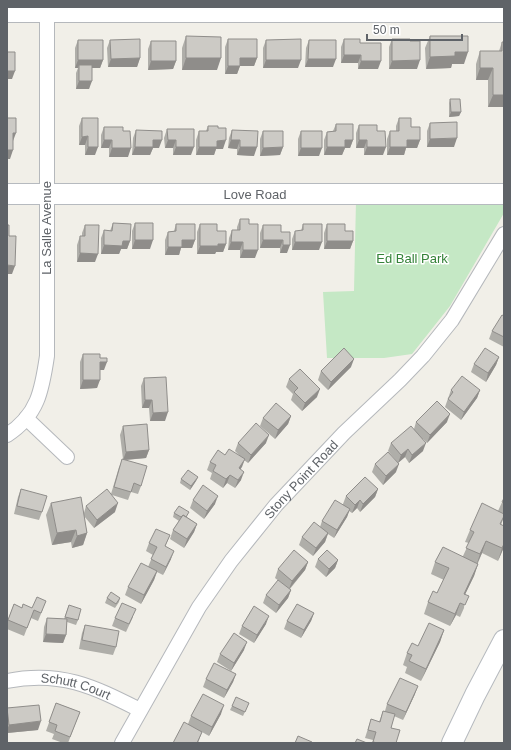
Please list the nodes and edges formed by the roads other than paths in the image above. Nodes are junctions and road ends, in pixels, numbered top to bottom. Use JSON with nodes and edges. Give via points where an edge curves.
{"nodes":[{"id":1,"x":47,"y":11,"type":"edge"},
{"id":2,"x":7,"y":15,"type":"edge"},
{"id":3,"x":504,"y":15,"type":"edge"},
{"id":4,"x":7,"y":194,"type":"edge"},
{"id":5,"x":46,"y":194,"type":"junction"},
{"id":6,"x":504,"y":194,"type":"edge"},
{"id":7,"x":504,"y":234,"type":"edge"},
{"id":8,"x":26,"y":418,"type":"junction"},
{"id":9,"x":7,"y":436,"type":"edge"},
{"id":10,"x":67,"y":457,"type":"dead end"},
{"id":11,"x":504,"y":640,"type":"edge"},
{"id":12,"x":7,"y":681,"type":"edge"},
{"id":13,"x":140,"y":710,"type":"junction"},
{"id":14,"x":122,"y":743,"type":"edge"},
{"id":15,"x":452,"y":743,"type":"edge"}],
"edges":[{"from":1,"to":2,"type":"street"},
{"from":1,"to":3,"type":"street"},
{"from":1,"to":5,"type":"street","name":"La Salle Avenue"},
{"from":4,"to":5,"type":"street","name":"Love Road"},
{"from":5,"to":6,"type":"street","name":"Love Road"},
{"from":5,"to":8,"type":"street","name":"La Salle Avenue","via":[[47,356],[43,385]]},
{"from":7,"to":13,"type":"street","name":"Stony Point Road","via":[[452,320],[423,356],[344,433],[282,500],[231,561],[198,607]]},
{"from":8,"to":9,"type":"street","name":"La Salle Avenue"},
{"from":8,"to":10,"type":"street"},
{"from":11,"to":15,"type":"street"},
{"from":12,"to":13,"type":"street","name":"Schutt Court","via":[[46,677],[78,682]]},
{"from":13,"to":14,"type":"street","name":"Stony Point Road"}]}
